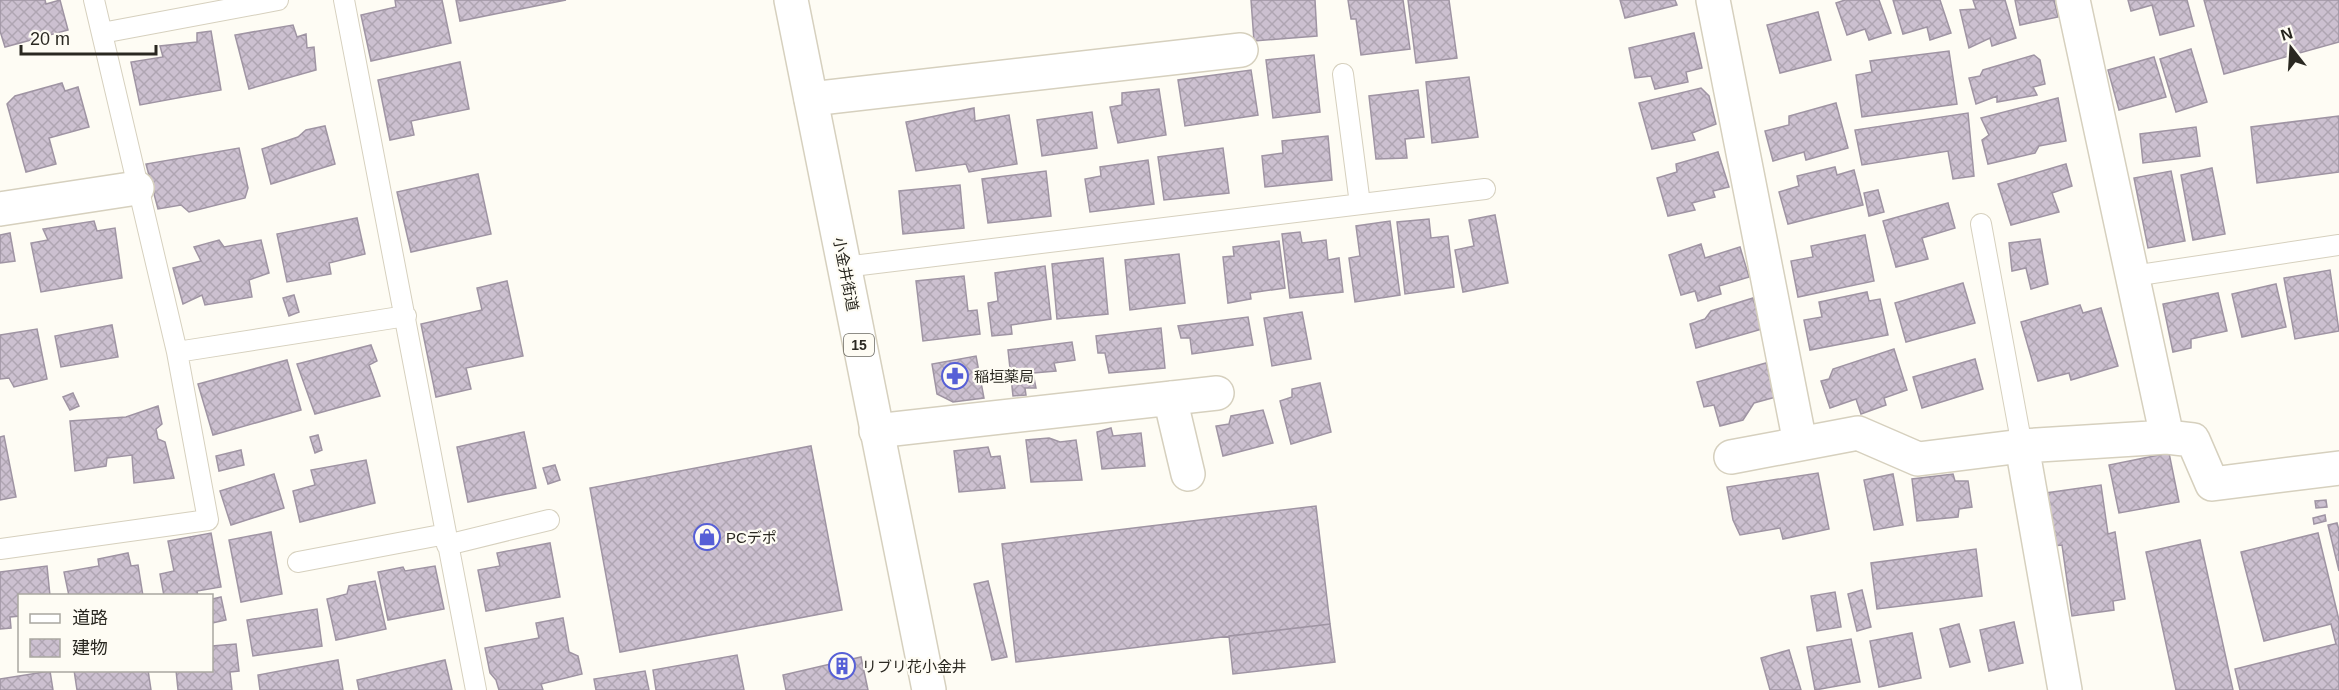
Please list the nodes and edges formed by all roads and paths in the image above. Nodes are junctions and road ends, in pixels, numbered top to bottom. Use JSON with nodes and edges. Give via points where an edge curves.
{"nodes":[{"id":1,"x":94,"y":0,"type":"edge"},
{"id":2,"x":278,"y":0,"type":"edge"},
{"id":3,"x":344,"y":0,"type":"edge"},
{"id":4,"x":791,"y":0,"type":"edge"},
{"id":5,"x":1713,"y":0,"type":"edge"},
{"id":6,"x":2073,"y":0,"type":"edge"},
{"id":7,"x":102,"y":33,"type":"junction"},
{"id":8,"x":1242,"y":50,"type":"dead end"},
{"id":9,"x":1343,"y":74,"type":"dead end"},
{"id":10,"x":811,"y":99,"type":"junction"},
{"id":11,"x":137,"y":188,"type":"junction"},
{"id":12,"x":1485,"y":189,"type":"dead end"},
{"id":13,"x":1360,"y":204,"type":"junction"},
{"id":14,"x":0,"y":209,"type":"edge"},
{"id":15,"x":1981,"y":224,"type":"dead end"},
{"id":16,"x":2339,"y":244,"type":"edge"},
{"id":17,"x":844,"y":267,"type":"junction"},
{"id":18,"x":2133,"y":276,"type":"junction"},
{"id":19,"x":406,"y":316,"type":"junction"},
{"id":20,"x":177,"y":352,"type":"junction"},
{"id":21,"x":1217,"y":393,"type":"dead end"},
{"id":22,"x":1170,"y":398,"type":"junction"},
{"id":23,"x":876,"y":430,"type":"junction"},
{"id":24,"x":2167,"y":437,"type":"junction"},
{"id":25,"x":1800,"y":442,"type":"junction"},
{"id":26,"x":2022,"y":446,"type":"junction"},
{"id":27,"x":1731,"y":456,"type":"dead end"},
{"id":28,"x":2339,"y":468,"type":"edge"},
{"id":29,"x":1188,"y":474,"type":"dead end"},
{"id":30,"x":549,"y":520,"type":"dead end"},
{"id":31,"x":447,"y":540,"type":"junction"},
{"id":32,"x":0,"y":549,"type":"edge"},
{"id":33,"x":298,"y":562,"type":"dead end"},
{"id":34,"x":476,"y":690,"type":"edge"},
{"id":35,"x":929,"y":690,"type":"edge"},
{"id":36,"x":2063,"y":690,"type":"edge"}],
"edges":[{"from":1,"to":7,"type":"lane"},
{"from":2,"to":7,"type":"lane"},
{"from":3,"to":19,"type":"lane"},
{"from":4,"to":10,"type":"street","name":"小金井街道","number":"15"},
{"from":5,"to":25,"type":"street"},
{"from":6,"to":18,"type":"street"},
{"from":7,"to":11,"type":"lane"},
{"from":8,"to":10,"type":"street"},
{"from":9,"to":13,"type":"lane"},
{"from":10,"to":17,"type":"street","name":"小金井街道","number":"15"},
{"from":11,"to":14,"type":"street"},
{"from":11,"to":20,"type":"lane"},
{"from":12,"to":13,"type":"lane"},
{"from":13,"to":17,"type":"lane"},
{"from":15,"to":26,"type":"lane"},
{"from":16,"to":18,"type":"lane"},
{"from":17,"to":23,"type":"street","name":"小金井街道","number":"15"},
{"from":18,"to":24,"type":"street"},
{"from":19,"to":20,"type":"lane"},
{"from":19,"to":31,"type":"lane"},
{"from":20,"to":32,"type":"lane","via":[[208,520]]},
{"from":21,"to":22,"type":"street"},
{"from":22,"to":23,"type":"street"},
{"from":22,"to":29,"type":"street"},
{"from":23,"to":35,"type":"street","name":"小金井街道","number":"15"},
{"from":24,"to":26,"type":"street"},
{"from":24,"to":28,"type":"street","via":[[2193,440],[2212,484]]},
{"from":25,"to":26,"type":"street","via":[[1858,433],[1918,459]]},
{"from":25,"to":27,"type":"street"},
{"from":26,"to":36,"type":"street"},
{"from":30,"to":31,"type":"lane"},
{"from":31,"to":33,"type":"lane"},
{"from":31,"to":34,"type":"lane"}]}
